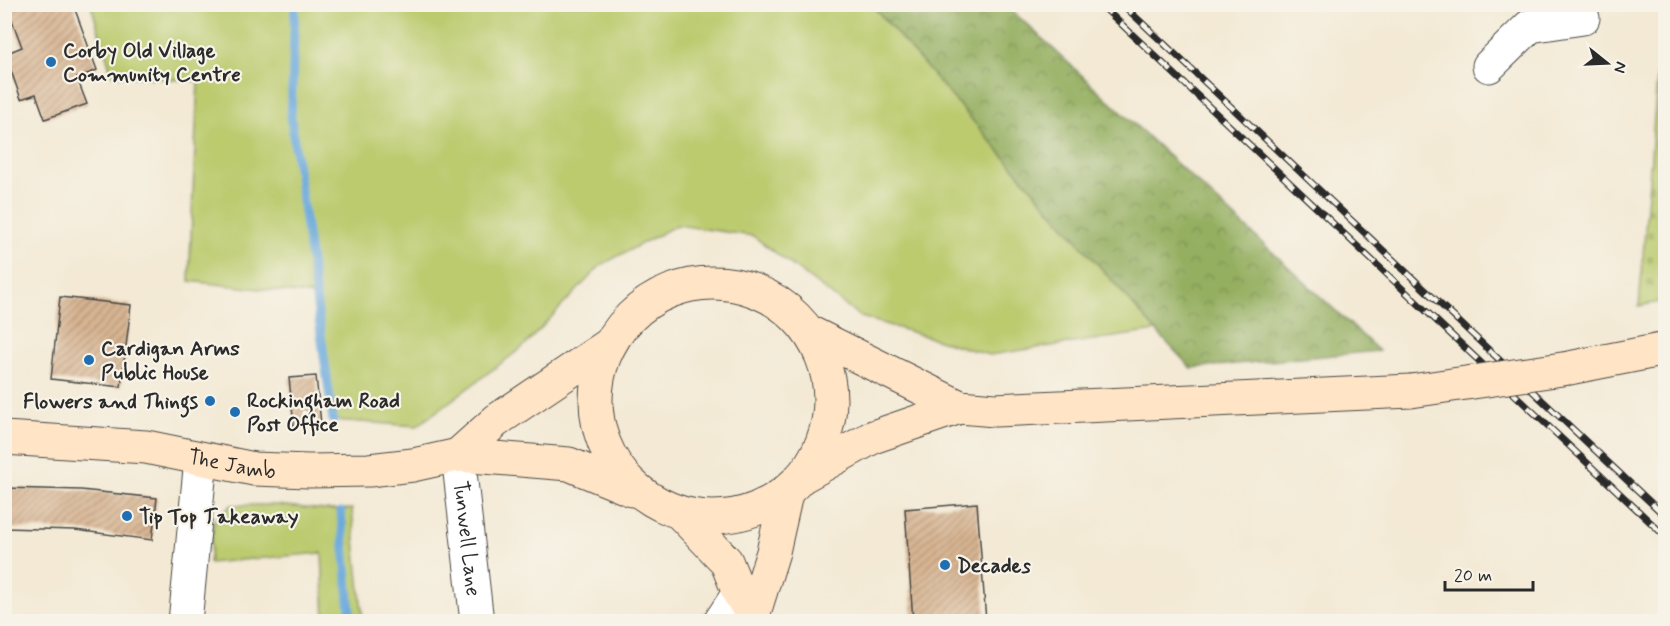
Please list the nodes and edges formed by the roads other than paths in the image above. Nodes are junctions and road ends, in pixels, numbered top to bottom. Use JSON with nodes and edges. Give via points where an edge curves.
{"nodes":[{"id":1,"x":1583,"y":18,"type":"dead end"},
{"id":2,"x":1489,"y":66,"type":"dead end"},
{"id":3,"x":811,"y":333,"type":"junction"},
{"id":4,"x":610,"y":344,"type":"junction"},
{"id":5,"x":1665,"y":349,"type":"edge"},
{"id":6,"x":960,"y":407,"type":"junction"},
{"id":7,"x":4,"y":438,"type":"edge"},
{"id":8,"x":458,"y":455,"type":"junction"},
{"id":9,"x":201,"y":459,"type":"junction"},
{"id":10,"x":796,"y":484,"type":"junction"},
{"id":11,"x":638,"y":492,"type":"junction"},
{"id":12,"x":682,"y":515,"type":"junction"},
{"id":13,"x":748,"y":610,"type":"edge"},
{"id":14,"x":185,"y":621,"type":"edge"},
{"id":15,"x":477,"y":621,"type":"edge"},
{"id":16,"x":720,"y":621,"type":"edge"}],
"edges":[{"from":1,"to":2,"type":"street","via":[[1530,26]]},
{"from":3,"to":4,"type":"main road","via":[[783,304],[747,286],[707,282],[668,291],[635,312]]},
{"from":3,"to":6,"type":"main road"},
{"from":3,"to":10,"type":"main road","via":[[830,379],[829,420],[828,430]]},
{"from":4,"to":8,"type":"main road","name":"The Jamb","via":[[497,420]]},
{"from":4,"to":11,"type":"main road","via":[[597,382],[597,423],[612,461]]},
{"from":5,"to":6,"type":"main road","bridge":true,"via":[[1569,368],[1411,391],[995,410]]},
{"from":6,"to":10,"type":"main road","via":[[873,437]]},
{"from":7,"to":9,"type":"main road","name":"The Jamb","via":[[146,447]]},
{"from":8,"to":9,"type":"main road","name":"The Jamb","via":[[369,470],[309,471],[254,469]]},
{"from":8,"to":11,"type":"main road","name":"The Jamb","via":[[569,464]]},
{"from":8,"to":15,"type":"street","name":"Tunwell Lane"},
{"from":9,"to":14,"type":"street"},
{"from":10,"to":12,"type":"main road","via":[[754,512],[719,519]]},
{"from":10,"to":13,"type":"main road"},
{"from":11,"to":12,"type":"main road","name":"The Jamb"},
{"from":12,"to":13,"type":"main road","via":[[726,561]]},
{"from":13,"to":16,"type":"street"}]}
